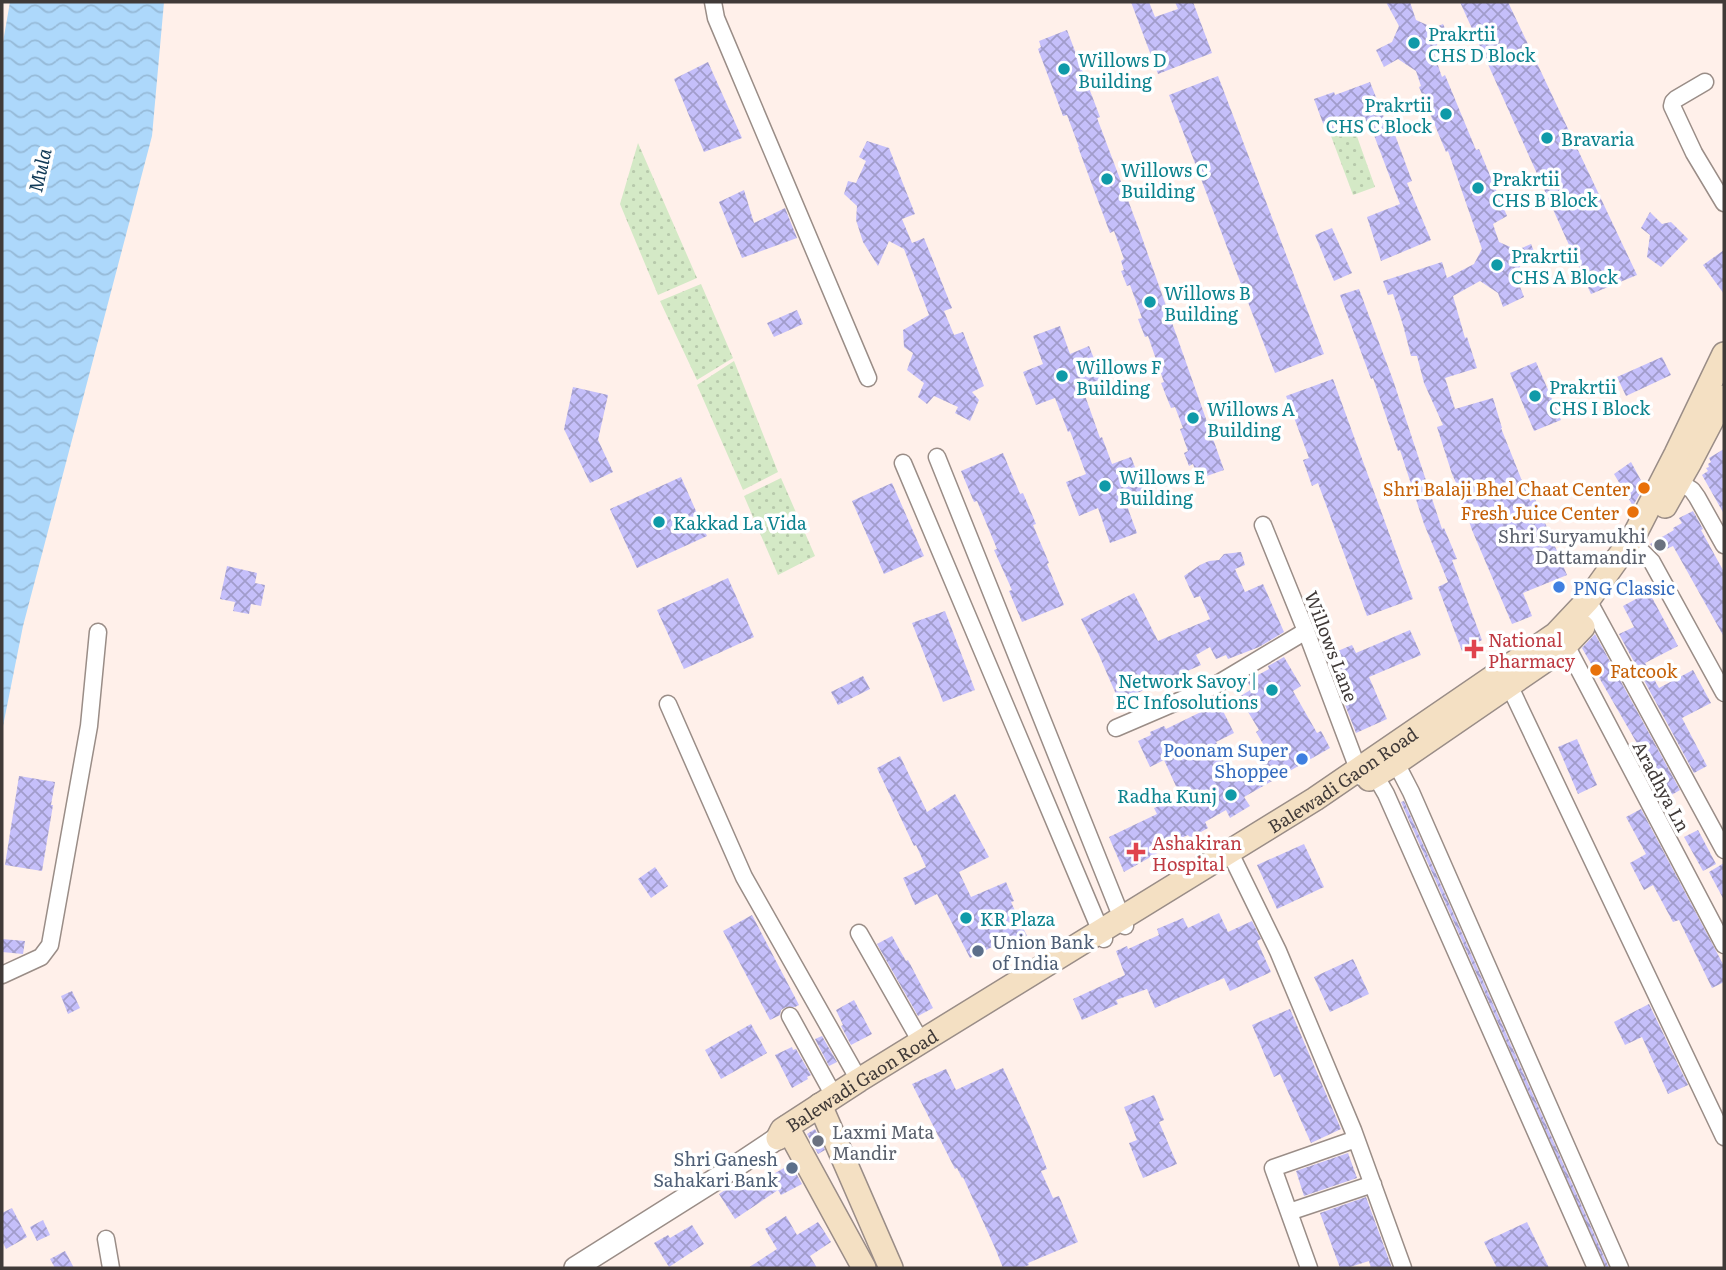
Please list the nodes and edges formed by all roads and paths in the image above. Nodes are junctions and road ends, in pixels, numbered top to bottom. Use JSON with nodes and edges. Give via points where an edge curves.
{"nodes":[{"id":1,"x":713,"y":2,"type":"edge"},
{"id":2,"x":1704,"y":82,"type":"dead end"},
{"id":3,"x":1724,"y":204,"type":"edge"},
{"id":4,"x":1724,"y":354,"type":"edge"},
{"id":5,"x":867,"y":378,"type":"dead end"},
{"id":6,"x":1724,"y":397,"type":"edge"},
{"id":7,"x":937,"y":457,"type":"dead end"},
{"id":8,"x":903,"y":463,"type":"dead end"},
{"id":9,"x":1679,"y":482,"type":"junction"},
{"id":10,"x":1263,"y":525,"type":"dead end"},
{"id":11,"x":1724,"y":545,"type":"edge"},
{"id":12,"x":1639,"y":549,"type":"junction"},
{"id":13,"x":1592,"y":607,"type":"junction"},
{"id":14,"x":1306,"y":631,"type":"junction"},
{"id":15,"x":98,"y":632,"type":"dead end"},
{"id":16,"x":1566,"y":645,"type":"junction"},
{"id":17,"x":1509,"y":685,"type":"junction"},
{"id":18,"x":1724,"y":693,"type":"edge"},
{"id":19,"x":668,"y":704,"type":"dead end"},
{"id":20,"x":1116,"y":727,"type":"dead end"},
{"id":21,"x":1396,"y":763,"type":"junction"},
{"id":22,"x":1365,"y":776,"type":"junction"},
{"id":23,"x":1410,"y":792,"type":"junction"},
{"id":24,"x":1389,"y":802,"type":"junction"},
{"id":25,"x":1724,"y":850,"type":"edge"},
{"id":26,"x":1231,"y":857,"type":"junction"},
{"id":27,"x":1124,"y":924,"type":"junction"},
{"id":28,"x":859,"y":933,"type":"dead end"},
{"id":29,"x":1103,"y":936,"type":"junction"},
{"id":30,"x":1724,"y":945,"type":"edge"},
{"id":31,"x":2,"y":975,"type":"edge"},
{"id":32,"x":790,"y":1016,"type":"dead end"},
{"id":33,"x":921,"y":1042,"type":"junction"},
{"id":34,"x":859,"y":1080,"type":"junction"},
{"id":35,"x":826,"y":1104,"type":"junction"},
{"id":36,"x":786,"y":1133,"type":"junction"},
{"id":37,"x":1724,"y":1138,"type":"edge"},
{"id":38,"x":1356,"y":1139,"type":"junction"},
{"id":39,"x":853,"y":1181,"type":"junction"},
{"id":40,"x":1373,"y":1184,"type":"junction"},
{"id":41,"x":824,"y":1196,"type":"junction"},
{"id":42,"x":1289,"y":1212,"type":"junction"},
{"id":43,"x":106,"y":1239,"type":"dead end"},
{"id":44,"x":111,"y":1268,"type":"edge"},
{"id":45,"x":575,"y":1268,"type":"edge"},
{"id":46,"x":864,"y":1268,"type":"edge"},
{"id":47,"x":891,"y":1268,"type":"edge"},
{"id":48,"x":1309,"y":1268,"type":"edge"},
{"id":49,"x":1404,"y":1268,"type":"edge"},
{"id":50,"x":1596,"y":1268,"type":"edge"},
{"id":51,"x":1620,"y":1268,"type":"edge"}],
"edges":[{"from":1,"to":5,"type":"street"},
{"from":2,"to":3,"type":"street","via":[[1672,106]]},
{"from":4,"to":13,"type":"main road","name":"Balewadi Gaon Road","via":[[1676,454]]},
{"from":6,"to":9,"type":"main road","name":"Balewadi Gaon Road"},
{"from":7,"to":27,"type":"street"},
{"from":8,"to":29,"type":"street"},
{"from":9,"to":11,"type":"street","via":[[1692,490]]},
{"from":9,"to":12,"type":"main road","name":"Balewadi Gaon Road"},
{"from":10,"to":14,"type":"street","name":"Willows Lane"},
{"from":12,"to":13,"type":"main road","name":"Balewadi Gaon Road","via":[[1602,608]]},
{"from":12,"to":18,"type":"street","via":[[1652,562]]},
{"from":13,"to":16,"type":"main road","name":"Balewadi Gaon Road"},
{"from":13,"to":22,"type":"main road","name":"Balewadi Gaon Road","via":[[1473,690]]},
{"from":13,"to":25,"type":"street"},
{"from":14,"to":20,"type":"street","via":[[1214,686]]},
{"from":14,"to":22,"type":"street","name":"Willows Lane"},
{"from":15,"to":31,"type":"street","via":[[89,726],[50,945],[41,957]]},
{"from":16,"to":17,"type":"main road","name":"Balewadi Gaon Road"},
{"from":16,"to":30,"type":"street","name":"Aradhya Ln"},
{"from":17,"to":21,"type":"main road","name":"Balewadi Gaon Road"},
{"from":17,"to":37,"type":"street"},
{"from":19,"to":34,"type":"street","via":[[748,885]]},
{"from":21,"to":22,"type":"main road","name":"Balewadi Gaon Road"},
{"from":21,"to":23,"type":"street"},
{"from":22,"to":24,"type":"street","name":"Willows Lane"},
{"from":22,"to":26,"type":"main road","name":"Balewadi Gaon Road","via":[[1315,799]]},
{"from":23,"to":24,"type":"street"},
{"from":23,"to":51,"type":"street"},
{"from":24,"to":50,"type":"street","name":"Willows Lane"},
{"from":26,"to":27,"type":"main road","name":"Balewadi Gaon Road"},
{"from":26,"to":38,"type":"street","via":[[1278,951]]},
{"from":27,"to":29,"type":"main road","name":"Balewadi Gaon Road"},
{"from":28,"to":33,"type":"street"},
{"from":29,"to":33,"type":"main road","name":"Balewadi Gaon Road"},
{"from":29,"to":35,"type":"main road","name":"Balewadi Gaon Road"},
{"from":32,"to":35,"type":"street"},
{"from":33,"to":34,"type":"main road","name":"Balewadi Gaon Road"},
{"from":34,"to":35,"type":"main road","name":"Balewadi Gaon Road"},
{"from":35,"to":36,"type":"main road","name":"Balewadi Gaon Road"},
{"from":35,"to":39,"type":"main road"},
{"from":36,"to":41,"type":"main road"},
{"from":36,"to":45,"type":"street","name":"Balewadi Gaon Road"},
{"from":38,"to":40,"type":"street"},
{"from":38,"to":42,"type":"street","via":[[1273,1168]]},
{"from":39,"to":41,"type":"main road"},
{"from":39,"to":47,"type":"main road"},
{"from":40,"to":42,"type":"street"},
{"from":40,"to":49,"type":"street"},
{"from":41,"to":46,"type":"main road"},
{"from":42,"to":48,"type":"street"},
{"from":43,"to":44,"type":"street"}]}
